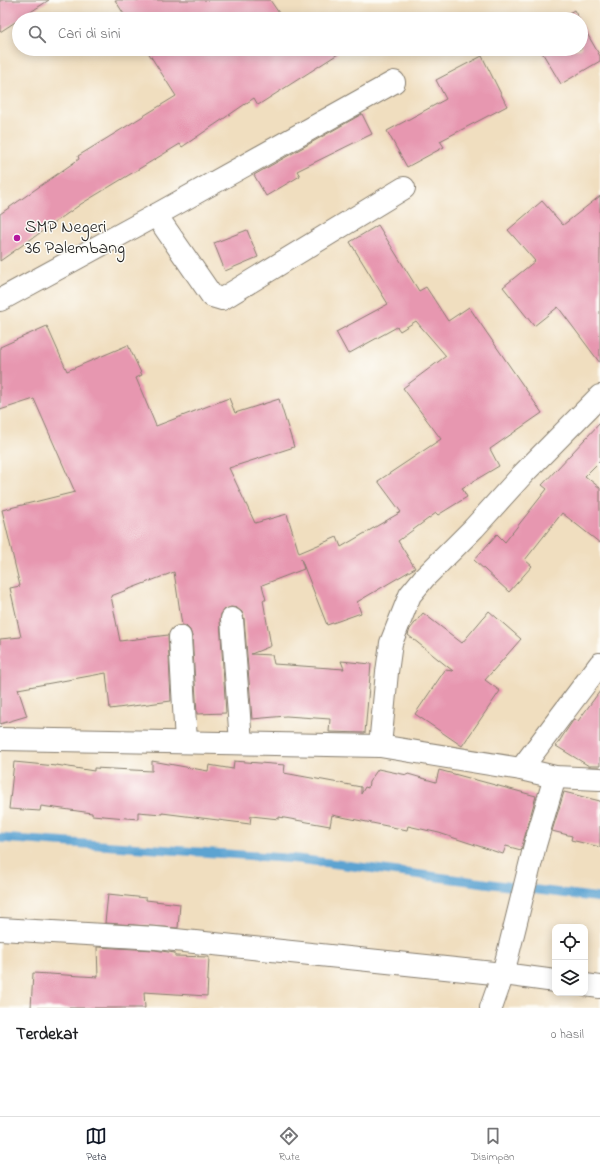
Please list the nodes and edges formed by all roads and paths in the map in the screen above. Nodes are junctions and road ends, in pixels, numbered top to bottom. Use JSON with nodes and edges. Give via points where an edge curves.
{"nodes":[{"id":1,"x":394,"y":82,"type":"dead end"},
{"id":2,"x":404,"y":188,"type":"dead end"},
{"id":3,"x":156,"y":215,"type":"junction"},
{"id":4,"x":0,"y":300,"type":"edge"},
{"id":5,"x":600,"y":396,"type":"edge"},
{"id":6,"x":232,"y":619,"type":"dead end"},
{"id":7,"x":180,"y":637,"type":"dead end"},
{"id":8,"x":600,"y":664,"type":"edge"},
{"id":9,"x":0,"y":739,"type":"edge"},
{"id":10,"x":186,"y":742,"type":"junction"},
{"id":11,"x":241,"y":743,"type":"junction"},
{"id":12,"x":380,"y":746,"type":"junction"},
{"id":13,"x":521,"y":769,"type":"junction"},
{"id":14,"x":555,"y":777,"type":"junction"},
{"id":15,"x":600,"y":779,"type":"edge"},
{"id":16,"x":0,"y":929,"type":"edge"},
{"id":17,"x":505,"y":966,"type":"junction"},
{"id":18,"x":552,"y":980,"type":"edge"},
{"id":19,"x":588,"y":985,"type":"edge"},
{"id":20,"x":600,"y":987,"type":"edge"},
{"id":21,"x":491,"y":1008,"type":"edge"}],
"edges":[{"from":1,"to":3,"type":"street"},
{"from":2,"to":3,"type":"street","via":[[222,299],[212,296]]},
{"from":3,"to":4,"type":"street"},
{"from":5,"to":12,"type":"street","via":[[410,595],[391,643]]},
{"from":6,"to":11,"type":"street"},
{"from":7,"to":10,"type":"street"},
{"from":8,"to":13,"type":"street"},
{"from":9,"to":10,"type":"street"},
{"from":10,"to":11,"type":"street"},
{"from":11,"to":12,"type":"street"},
{"from":12,"to":13,"type":"street"},
{"from":13,"to":14,"type":"street"},
{"from":14,"to":15,"type":"street"},
{"from":14,"to":17,"type":"street"},
{"from":16,"to":17,"type":"street","via":[[156,938]]},
{"from":17,"to":18,"type":"street"},
{"from":17,"to":21,"type":"street"},
{"from":19,"to":20,"type":"street"}]}
